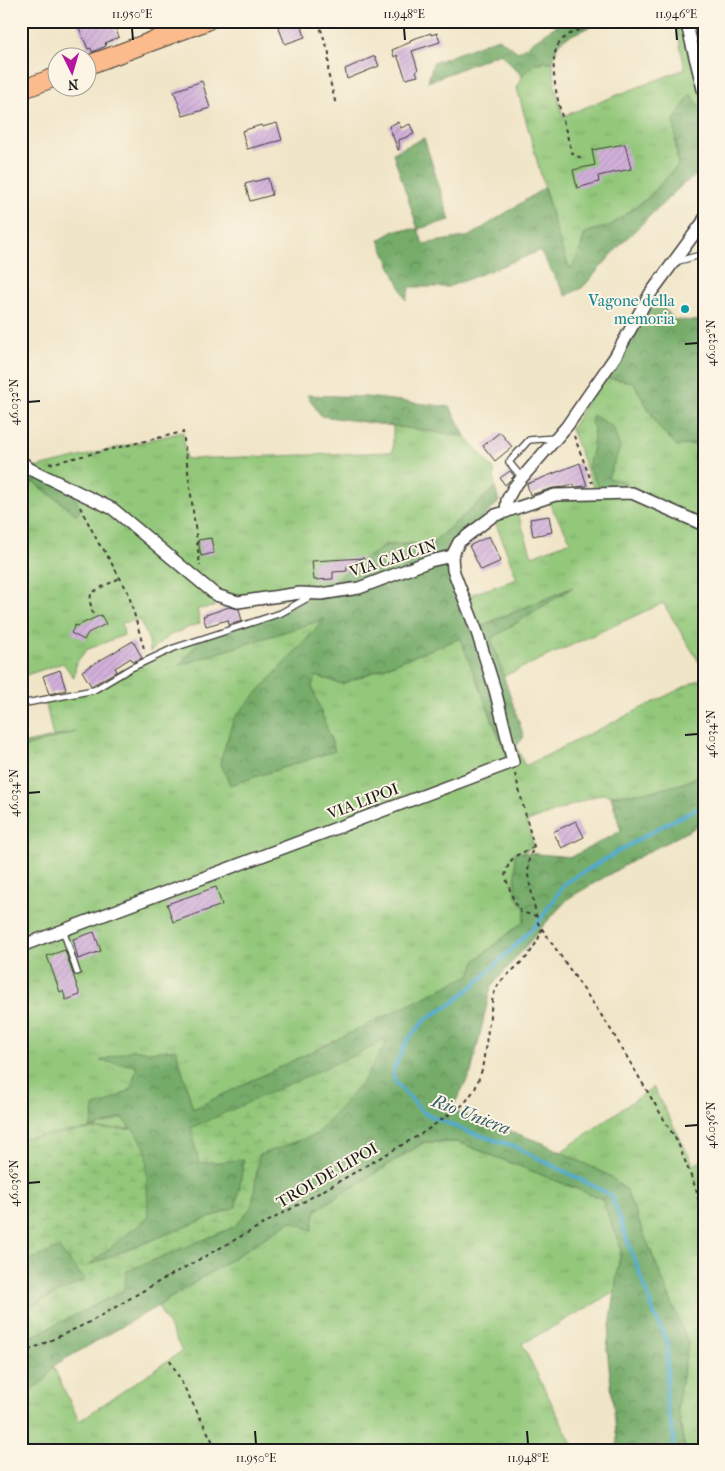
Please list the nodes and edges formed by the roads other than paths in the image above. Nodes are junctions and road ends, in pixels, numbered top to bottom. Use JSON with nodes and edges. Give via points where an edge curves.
{"nodes":[{"id":1,"x":207,"y":21,"type":"edge"},
{"id":2,"x":686,"y":21,"type":"edge"},
{"id":3,"x":98,"y":61,"type":"edge"},
{"id":4,"x":48,"y":80,"type":"edge"},
{"id":5,"x":21,"y":90,"type":"edge"},
{"id":6,"x":704,"y":93,"type":"edge"},
{"id":7,"x":704,"y":219,"type":"edge"},
{"id":8,"x":704,"y":254,"type":"edge"},
{"id":9,"x":673,"y":262,"type":"junction"},
{"id":10,"x":557,"y":438,"type":"junction"},
{"id":11,"x":26,"y":465,"type":"edge"},
{"id":12,"x":522,"y":478,"type":"junction"},
{"id":13,"x":506,"y":512,"type":"junction"},
{"id":14,"x":704,"y":525,"type":"edge"},
{"id":15,"x":452,"y":556,"type":"junction"},
{"id":16,"x":315,"y":593,"type":"junction"},
{"id":17,"x":21,"y":704,"type":"edge"},
{"id":18,"x":63,"y":930,"type":"junction"},
{"id":19,"x":21,"y":946,"type":"edge"},
{"id":20,"x":77,"y":972,"type":"dead end"}],
"edges":[{"from":1,"to":3,"type":"main road"},
{"from":2,"to":6,"type":"street"},
{"from":4,"to":5,"type":"main road"},
{"from":7,"to":9,"type":"street"},
{"from":8,"to":9,"type":"lane"},
{"from":9,"to":10,"type":"street","via":[[650,294],[615,357]]},
{"from":10,"to":12,"type":"street"},
{"from":10,"to":12,"type":"lane","via":[[529,440],[509,462]]},
{"from":11,"to":16,"type":"street","name":"VIA CALCIN","via":[[113,509],[216,595],[238,602]]},
{"from":12,"to":13,"type":"street","via":[[507,500]]},
{"from":13,"to":14,"type":"street","name":"VIA CALCIN","via":[[555,495],[632,493]]},
{"from":13,"to":15,"type":"street","name":"VIA CALCIN","via":[[493,516],[459,542]]},
{"from":15,"to":16,"type":"street","name":"VIA CALCIN","via":[[359,588]]},
{"from":15,"to":18,"type":"street","name":"VIA LIPOI","via":[[453,570],[477,632],[514,762]]},
{"from":16,"to":17,"type":"lane","via":[[281,613],[174,648],[94,690]]},
{"from":18,"to":19,"type":"street","name":"VIA LIPOI"},
{"from":18,"to":20,"type":"lane"}]}
